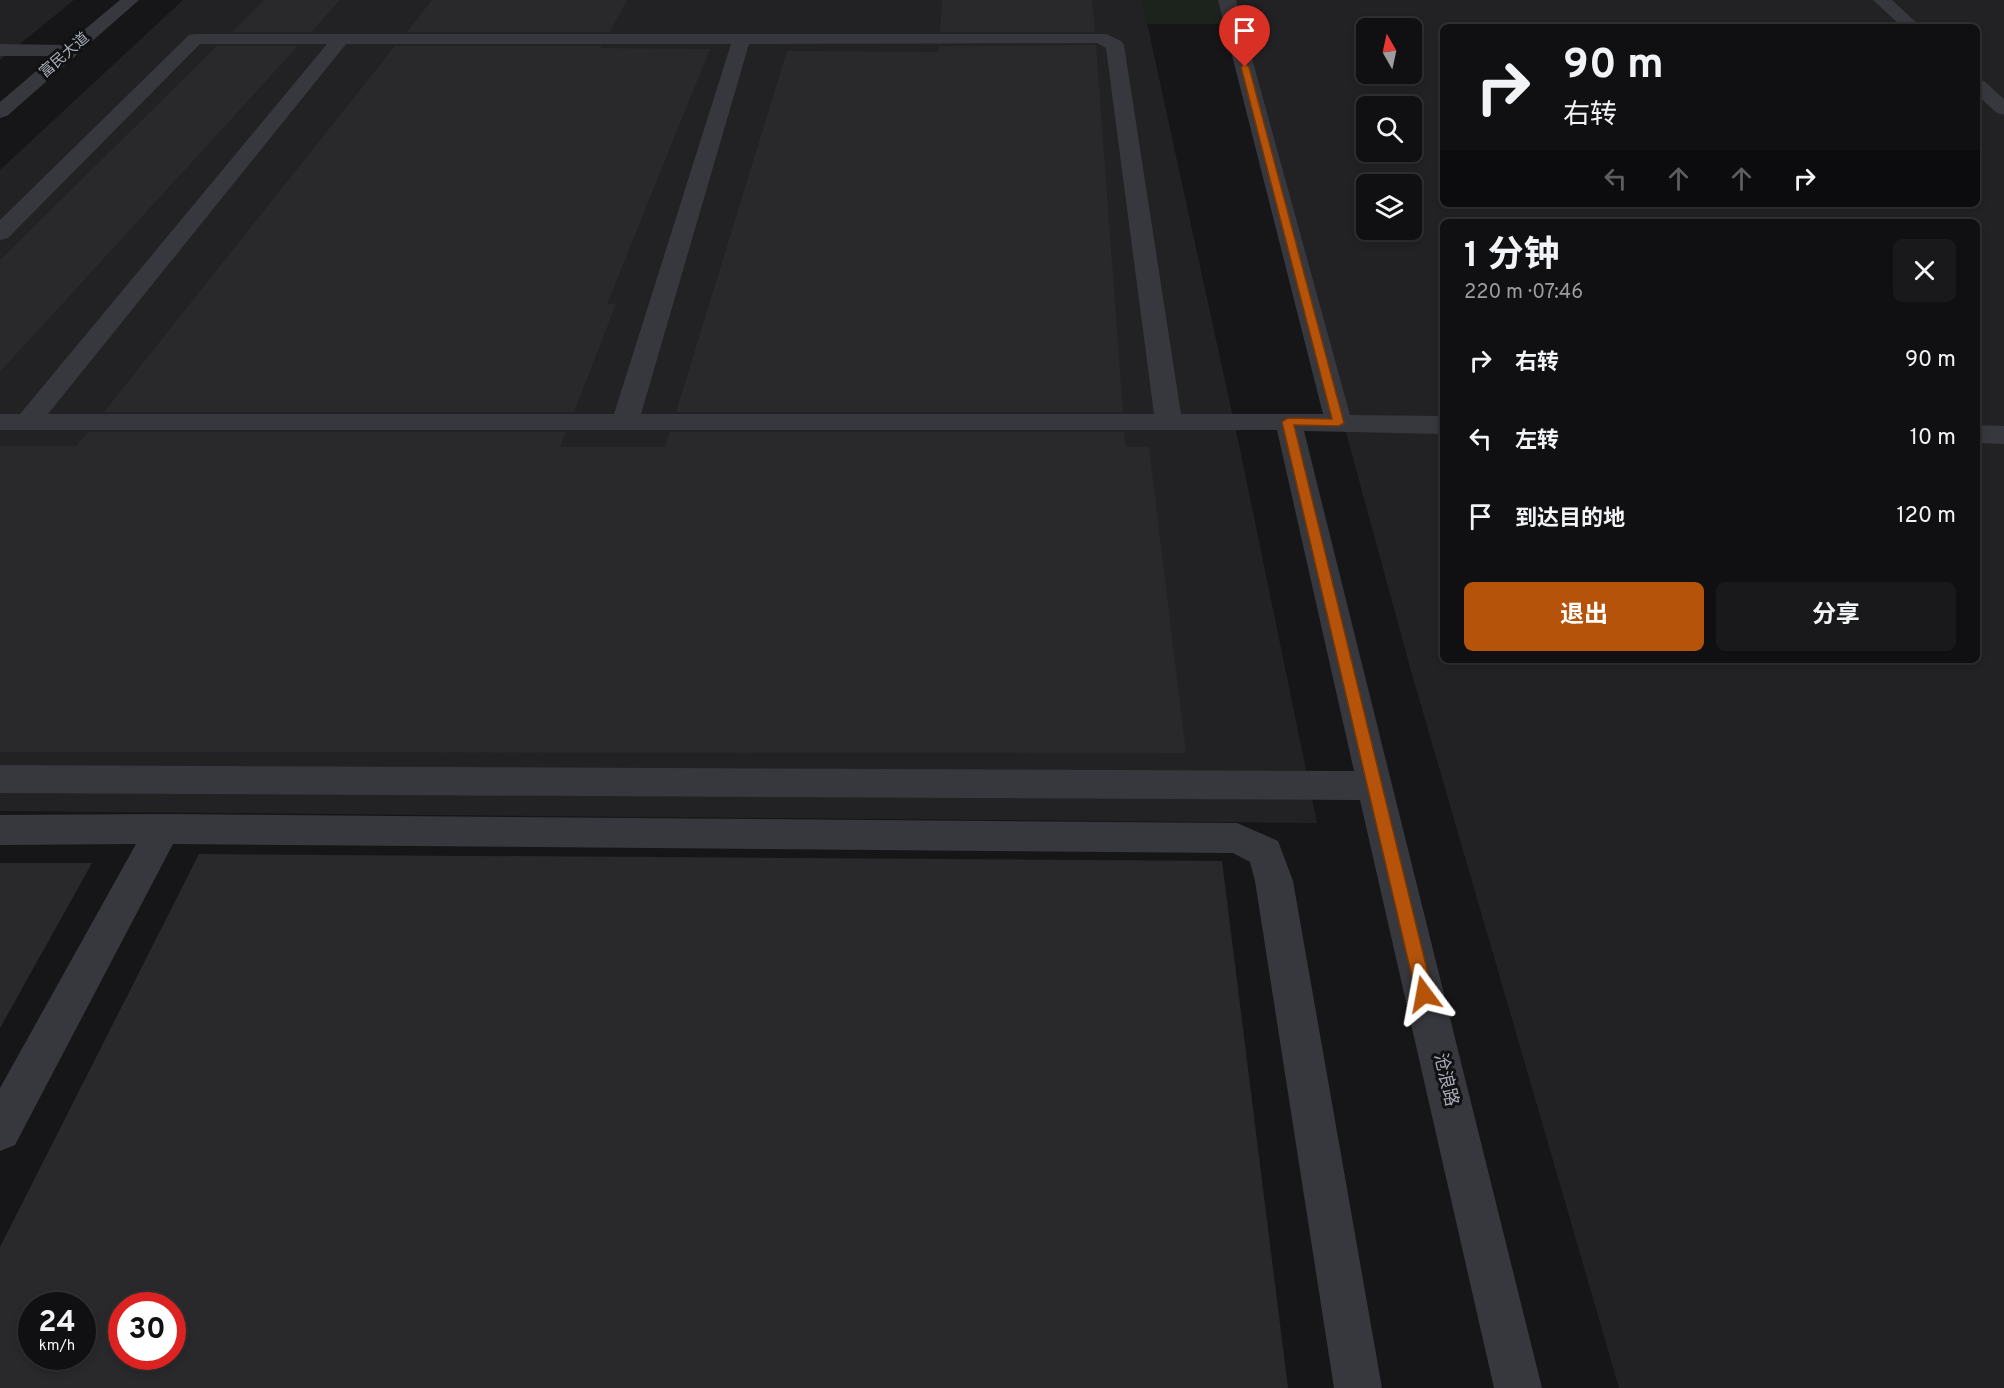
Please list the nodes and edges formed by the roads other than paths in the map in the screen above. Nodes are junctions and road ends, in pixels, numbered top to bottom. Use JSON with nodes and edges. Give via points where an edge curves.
{"nodes":[{"id":1,"x":130,"y":0,"type":"edge"},
{"id":2,"x":1227,"y":0,"type":"edge"},
{"id":3,"x":1882,"y":0,"type":"edge"},
{"id":4,"x":1909,"y":24,"type":"edge"},
{"id":5,"x":742,"y":38,"type":"junction"},
{"id":6,"x":342,"y":39,"type":"junction"},
{"id":7,"x":0,"y":50,"type":"edge"},
{"id":8,"x":70,"y":51,"type":"junction"},
{"id":9,"x":1980,"y":88,"type":"edge"},
{"id":10,"x":2004,"y":109,"type":"edge"},
{"id":11,"x":0,"y":112,"type":"edge"},
{"id":12,"x":0,"y":233,"type":"edge"},
{"id":13,"x":0,"y":422,"type":"edge"},
{"id":14,"x":27,"y":422,"type":"junction"},
{"id":15,"x":625,"y":422,"type":"junction"},
{"id":16,"x":1169,"y":422,"type":"junction"},
{"id":17,"x":1288,"y":422,"type":"junction"},
{"id":18,"x":1339,"y":423,"type":"junction"},
{"id":19,"x":1440,"y":425,"type":"edge"},
{"id":20,"x":1980,"y":434,"type":"edge"},
{"id":21,"x":2004,"y":435,"type":"edge"},
{"id":22,"x":0,"y":779,"type":"edge"},
{"id":23,"x":1375,"y":786,"type":"junction"},
{"id":24,"x":0,"y":830,"type":"edge"},
{"id":25,"x":163,"y":830,"type":"junction"},
{"id":26,"x":0,"y":1130,"type":"edge"},
{"id":27,"x":1358,"y":1388,"type":"edge"},
{"id":28,"x":1518,"y":1388,"type":"edge"}],
"edges":[{"from":1,"to":8,"type":"street","name":"富民大道"},
{"from":2,"to":18,"type":"street"},
{"from":3,"to":4,"type":"street"},
{"from":5,"to":6,"type":"street"},
{"from":5,"to":15,"type":"street"},
{"from":5,"to":16,"type":"street","via":[[1100,38],[1115,45]]},
{"from":6,"to":12,"type":"street","via":[[195,39]]},
{"from":6,"to":14,"type":"street"},
{"from":7,"to":8,"type":"street"},
{"from":8,"to":11,"type":"street","name":"富民大道"},
{"from":9,"to":10,"type":"street"},
{"from":13,"to":14,"type":"street"},
{"from":14,"to":15,"type":"street"},
{"from":15,"to":16,"type":"street"},
{"from":16,"to":17,"type":"street"},
{"from":17,"to":18,"type":"street"},
{"from":17,"to":23,"type":"street","name":"沧浪路"},
{"from":18,"to":19,"type":"street"},
{"from":20,"to":21,"type":"street"},
{"from":22,"to":23,"type":"street"},
{"from":23,"to":28,"type":"street","name":"沧浪路"},
{"from":24,"to":25,"type":"street"},
{"from":25,"to":26,"type":"street"},
{"from":25,"to":27,"type":"street","via":[[1238,838],[1265,852],[1274,881]]}]}
